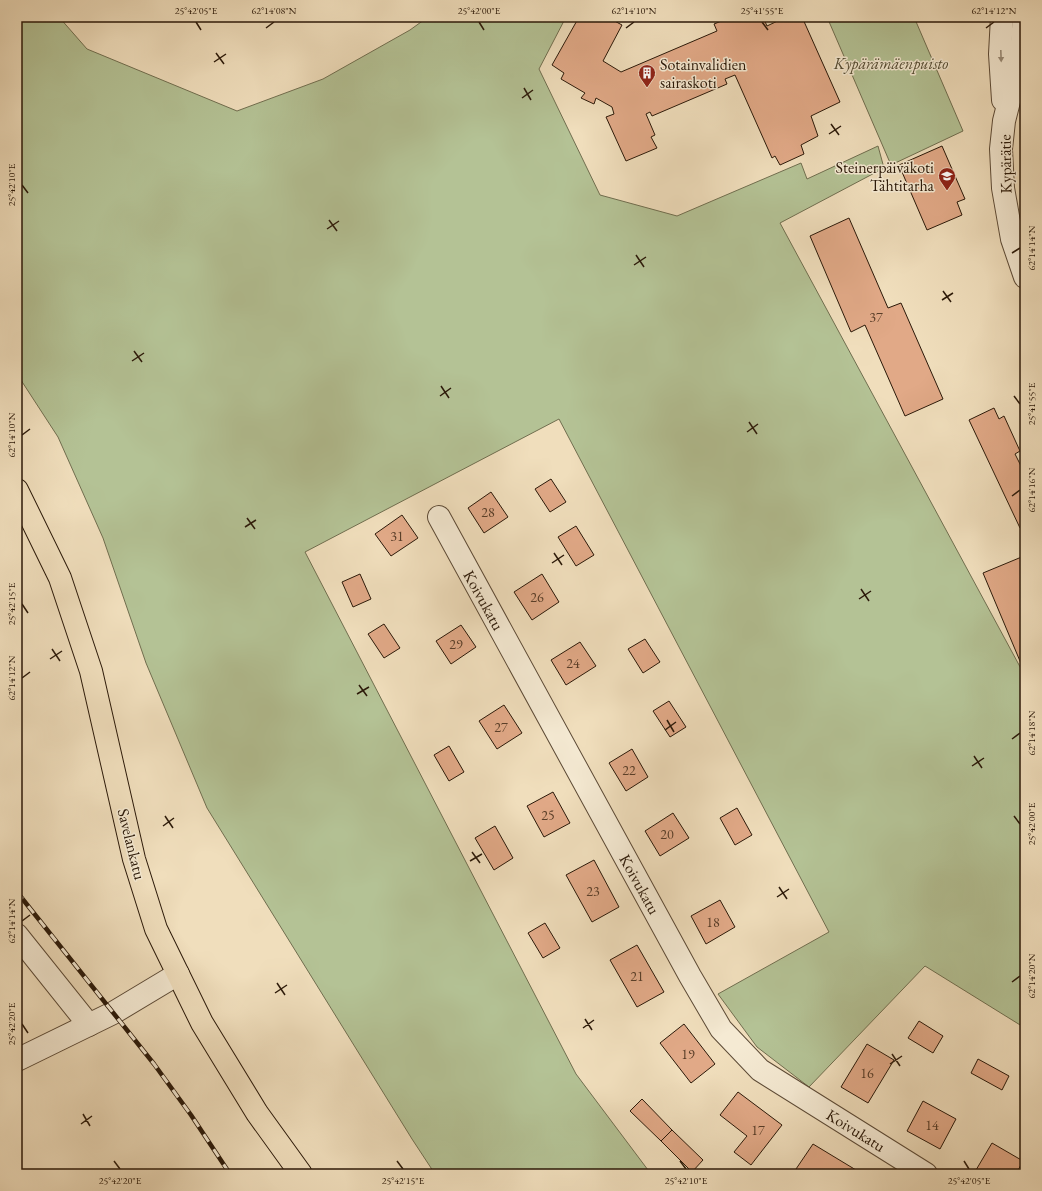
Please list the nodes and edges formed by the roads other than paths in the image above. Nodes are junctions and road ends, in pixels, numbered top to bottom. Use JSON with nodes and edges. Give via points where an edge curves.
{"nodes":[{"id":1,"x":1002,"y":17,"type":"edge"},
{"id":2,"x":1024,"y":17,"type":"edge"},
{"id":3,"x":1004,"y":121,"type":"junction"},
{"id":4,"x":1025,"y":277,"type":"edge"},
{"id":5,"x":17,"y":490,"type":"edge"},
{"id":6,"x":439,"y":517,"type":"dead end"},
{"id":7,"x":17,"y":935,"type":"edge"},
{"id":8,"x":178,"y":974,"type":"junction"},
{"id":9,"x":89,"y":1025,"type":"junction"},
{"id":10,"x":17,"y":1060,"type":"edge"},
{"id":11,"x":301,"y":1174,"type":"edge"},
{"id":12,"x":926,"y":1174,"type":"edge"}],
"edges":[{"from":1,"to":3,"type":"street","name":"Kypärätie","one_way":true,"via":[[1000,54]]},
{"from":2,"to":3,"type":"street","name":"Kypärätie","via":[[1021,54]]},
{"from":3,"to":4,"type":"street","name":"Kypärätie","via":[[1001,149],[1003,188],[1012,239]]},
{"from":5,"to":8,"type":"main road","name":"Savelankatu","via":[[60,578],[91,671],[134,859],[156,929]]},
{"from":6,"to":12,"type":"street","name":"Koivukatu","via":[[721,1029],[760,1070]]},
{"from":7,"to":9,"type":"street"},
{"from":8,"to":9,"type":"street"},
{"from":8,"to":11,"type":"main road","name":"Savelankatu","via":[[202,1023],[253,1107]]},
{"from":9,"to":10,"type":"street"}]}
